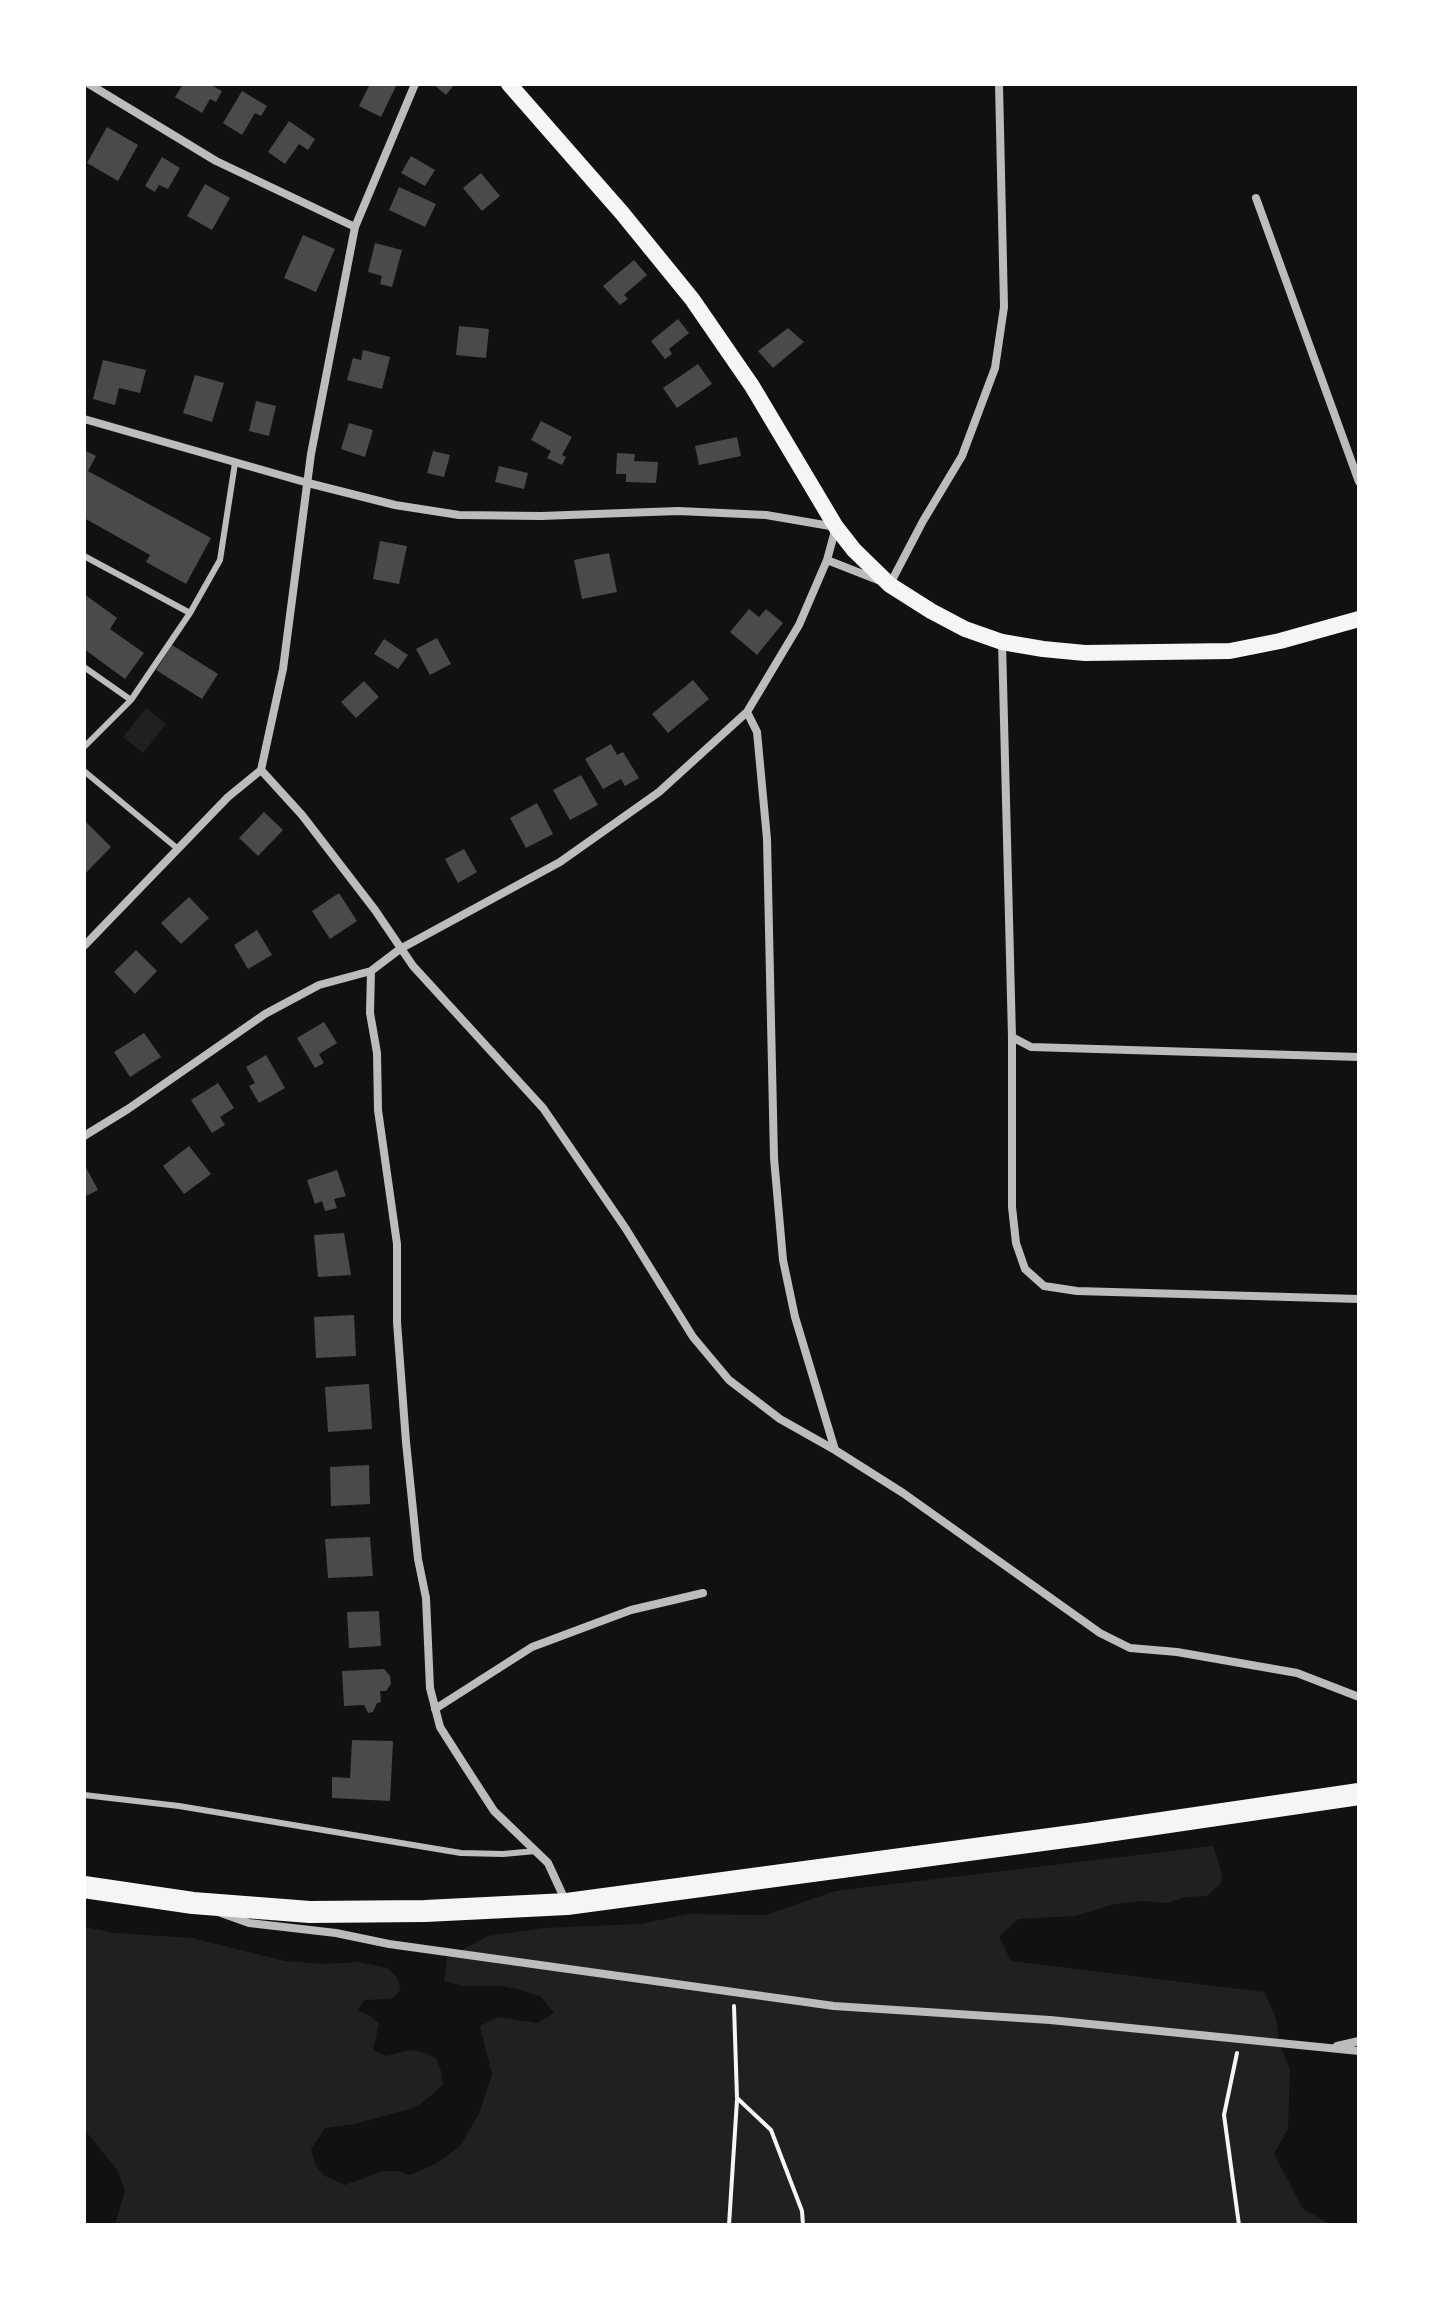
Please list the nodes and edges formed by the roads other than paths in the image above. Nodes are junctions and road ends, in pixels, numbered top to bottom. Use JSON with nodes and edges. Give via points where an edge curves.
{"nodes":[{"id":1,"x":89,"y":84,"type":"edge"},
{"id":2,"x":415,"y":84,"type":"edge"},
{"id":3,"x":509,"y":84,"type":"edge"},
{"id":4,"x":999,"y":84,"type":"edge"},
{"id":5,"x":1256,"y":198,"type":"dead end"},
{"id":6,"x":355,"y":227,"type":"junction"},
{"id":7,"x":84,"y":419,"type":"edge"},
{"id":8,"x":235,"y":463,"type":"junction"},
{"id":9,"x":1359,"y":482,"type":"edge"},
{"id":10,"x":308,"y":483,"type":"junction"},
{"id":11,"x":836,"y":527,"type":"junction"},
{"id":12,"x":84,"y":556,"type":"edge"},
{"id":13,"x":827,"y":560,"type":"junction"},
{"id":14,"x":890,"y":585,"type":"junction"},
{"id":15,"x":190,"y":613,"type":"junction"},
{"id":16,"x":1359,"y":619,"type":"edge"},
{"id":17,"x":1002,"y":642,"type":"junction"},
{"id":18,"x":84,"y":667,"type":"edge"},
{"id":19,"x":131,"y":700,"type":"junction"},
{"id":20,"x":747,"y":712,"type":"junction"},
{"id":21,"x":84,"y":747,"type":"edge"},
{"id":22,"x":261,"y":770,"type":"junction"},
{"id":23,"x":84,"y":771,"type":"edge"},
{"id":24,"x":178,"y":849,"type":"junction"},
{"id":25,"x":84,"y":946,"type":"edge"},
{"id":26,"x":400,"y":949,"type":"junction"},
{"id":27,"x":371,"y":971,"type":"junction"},
{"id":28,"x":1012,"y":1037,"type":"junction"},
{"id":29,"x":1359,"y":1057,"type":"edge"},
{"id":30,"x":84,"y":1136,"type":"edge"},
{"id":31,"x":1359,"y":1299,"type":"edge"},
{"id":32,"x":835,"y":1450,"type":"junction"},
{"id":33,"x":703,"y":1593,"type":"dead end"},
{"id":34,"x":1359,"y":1697,"type":"edge"},
{"id":35,"x":435,"y":1709,"type":"junction"},
{"id":36,"x":1359,"y":1794,"type":"edge"},
{"id":37,"x":84,"y":1795,"type":"edge"},
{"id":38,"x":536,"y":1851,"type":"junction"},
{"id":39,"x":84,"y":1887,"type":"edge"},
{"id":40,"x":193,"y":1903,"type":"junction"},
{"id":41,"x":567,"y":1904,"type":"junction"},
{"id":42,"x":1359,"y":2041,"type":"edge"},
{"id":43,"x":1328,"y":2048,"type":"junction"},
{"id":44,"x":1359,"y":2051,"type":"edge"}],
"edges":[{"from":1,"to":6,"type":"street","via":[[216,161]]},
{"from":2,"to":6,"type":"street"},
{"from":3,"to":11,"type":"main road","via":[[692,299],[752,386]]},
{"from":4,"to":14,"type":"street","via":[[1004,307],[995,368],[962,456]]},
{"from":5,"to":9,"type":"street"},
{"from":6,"to":10,"type":"street"},
{"from":7,"to":8,"type":"street"},
{"from":8,"to":10,"type":"street"},
{"from":8,"to":15,"type":"lane","via":[[220,560]]},
{"from":10,"to":11,"type":"street","via":[[459,515],[678,511],[766,515]]},
{"from":10,"to":22,"type":"street","via":[[283,669]]},
{"from":11,"to":13,"type":"street"},
{"from":11,"to":14,"type":"main road"},
{"from":12,"to":15,"type":"lane"},
{"from":13,"to":14,"type":"street"},
{"from":13,"to":20,"type":"street","via":[[799,625]]},
{"from":14,"to":17,"type":"main road","via":[[942,617]]},
{"from":15,"to":19,"type":"lane"},
{"from":16,"to":17,"type":"main road","via":[[1230,651],[1085,653]]},
{"from":17,"to":28,"type":"street"},
{"from":18,"to":19,"type":"lane"},
{"from":19,"to":21,"type":"lane"},
{"from":20,"to":26,"type":"street","via":[[659,792],[560,862]]},
{"from":20,"to":32,"type":"street","via":[[757,732],[767,839],[773,1143],[783,1260]]},
{"from":22,"to":24,"type":"street"},
{"from":22,"to":26,"type":"street","via":[[311,827]]},
{"from":23,"to":24,"type":"lane"},
{"from":24,"to":25,"type":"street"},
{"from":26,"to":27,"type":"street"},
{"from":26,"to":32,"type":"street","via":[[543,1108],[693,1337],[729,1380],[780,1419]]},
{"from":27,"to":30,"type":"street","via":[[319,985],[265,1014]]},
{"from":27,"to":35,"type":"street","via":[[378,1110],[397,1244],[406,1442]]},
{"from":28,"to":29,"type":"street","via":[[1031,1047]]},
{"from":28,"to":31,"type":"street","via":[[1016,1243],[1025,1269],[1044,1286]]},
{"from":32,"to":34,"type":"street","via":[[1100,1633],[1130,1648],[1297,1673]]},
{"from":33,"to":35,"type":"street","via":[[631,1610],[532,1647]]},
{"from":35,"to":38,"type":"street","via":[[440,1727],[494,1811]]},
{"from":36,"to":41,"type":"highway"},
{"from":37,"to":38,"type":"lane","via":[[461,1853]]},
{"from":38,"to":41,"type":"street","via":[[548,1863]]},
{"from":39,"to":40,"type":"highway"},
{"from":40,"to":41,"type":"highway","via":[[310,1912]]},
{"from":40,"to":43,"type":"street","via":[[249,1923],[834,2006],[1050,2020]]},
{"from":42,"to":43,"type":"street"},
{"from":43,"to":44,"type":"street"}]}
